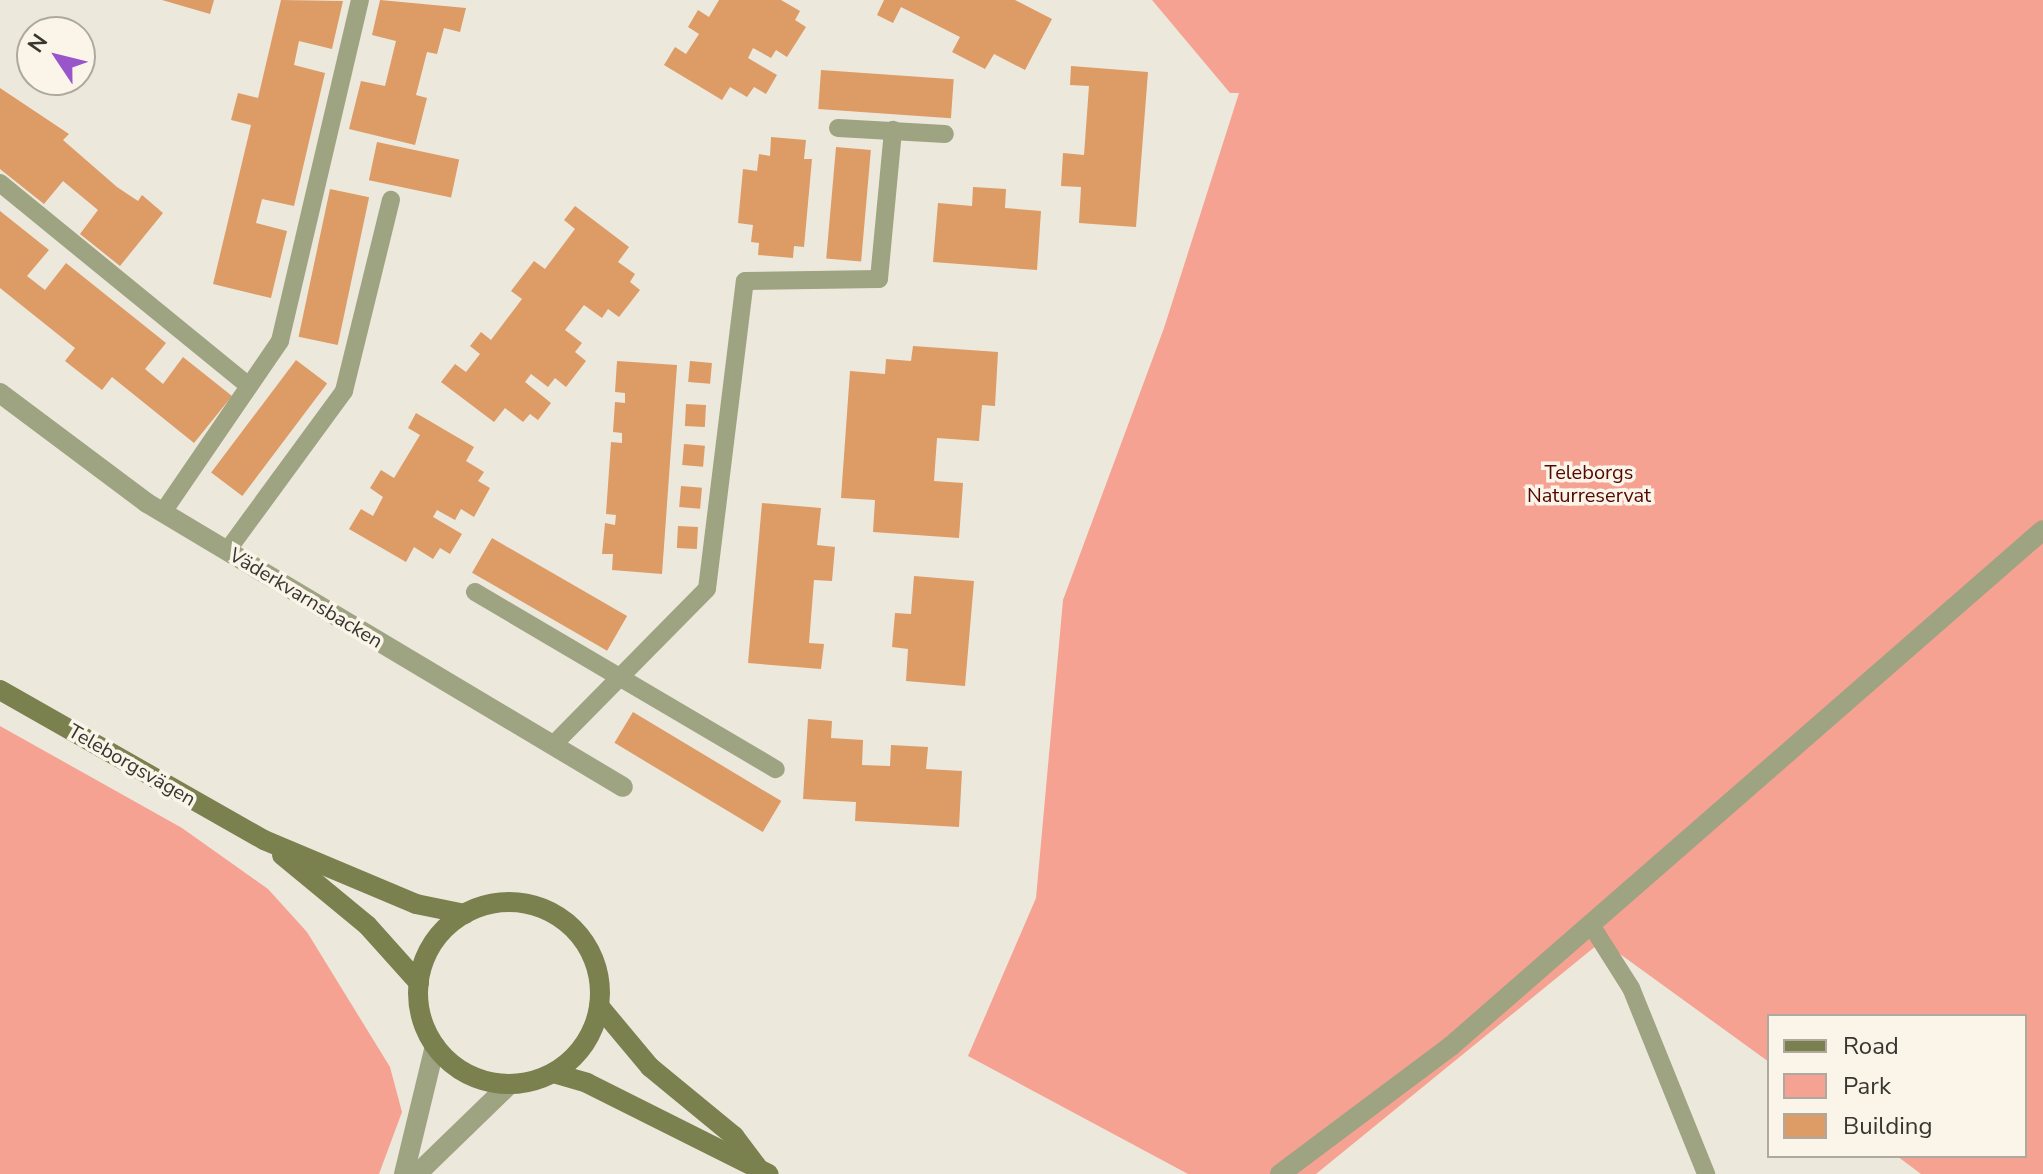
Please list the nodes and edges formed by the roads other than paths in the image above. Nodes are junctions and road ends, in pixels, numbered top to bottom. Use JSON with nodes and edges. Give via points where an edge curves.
{"nodes":[{"id":1,"x":360,"y":0,"type":"edge"},
{"id":2,"x":838,"y":128,"type":"dead end"},
{"id":3,"x":893,"y":130,"type":"junction"},
{"id":4,"x":945,"y":134,"type":"dead end"},
{"id":5,"x":0,"y":183,"type":"edge"},
{"id":6,"x":391,"y":200,"type":"dead end"},
{"id":7,"x":249,"y":386,"type":"junction"},
{"id":8,"x":0,"y":393,"type":"edge"},
{"id":9,"x":163,"y":512,"type":"junction"},
{"id":10,"x":2043,"y":530,"type":"edge"},
{"id":11,"x":227,"y":551,"type":"junction"},
{"id":12,"x":475,"y":592,"type":"dead end"},
{"id":13,"x":616,"y":680,"type":"junction"},
{"id":14,"x":0,"y":690,"type":"edge"},
{"id":15,"x":553,"y":745,"type":"junction"},
{"id":16,"x":776,"y":769,"type":"dead end"},
{"id":17,"x":623,"y":787,"type":"dead end"},
{"id":18,"x":264,"y":840,"type":"junction"},
{"id":19,"x":465,"y":914,"type":"junction"},
{"id":20,"x":1591,"y":925,"type":"junction"},
{"id":21,"x":419,"y":983,"type":"junction"},
{"id":22,"x":599,"y":1006,"type":"junction"},
{"id":23,"x":435,"y":1046,"type":"junction"},
{"id":24,"x":553,"y":1073,"type":"junction"},
{"id":25,"x":510,"y":1084,"type":"junction"},
{"id":26,"x":763,"y":1170,"type":"edge"},
{"id":27,"x":404,"y":1174,"type":"edge"},
{"id":28,"x":417,"y":1174,"type":"edge"},
{"id":29,"x":1280,"y":1174,"type":"edge"},
{"id":30,"x":1706,"y":1174,"type":"edge"}],
"edges":[{"from":1,"to":7,"type":"lane","via":[[280,341]]},
{"from":2,"to":3,"type":"lane"},
{"from":3,"to":4,"type":"lane"},
{"from":3,"to":13,"type":"lane","via":[[879,279],[745,281],[707,589]]},
{"from":5,"to":7,"type":"lane"},
{"from":6,"to":11,"type":"lane","via":[[344,391]]},
{"from":7,"to":9,"type":"lane"},
{"from":8,"to":9,"type":"street","name":"Väderkvarnsbacken"},
{"from":9,"to":11,"type":"street","name":"Väderkvarnsbacken"},
{"from":10,"to":20,"type":"street"},
{"from":11,"to":15,"type":"street","name":"Väderkvarnsbacken"},
{"from":12,"to":13,"type":"lane"},
{"from":13,"to":15,"type":"lane"},
{"from":13,"to":16,"type":"lane"},
{"from":14,"to":18,"type":"main road","name":"Teleborgsvägen"},
{"from":15,"to":17,"type":"street","name":"Väderkvarnsbacken"},
{"from":18,"to":19,"type":"main road","name":"Teleborgsvägen","via":[[416,904]]},
{"from":18,"to":21,"type":"main road","name":"Teleborgsvägen","via":[[367,925]]},
{"from":19,"to":21,"type":"main road","via":[[434,943]]},
{"from":19,"to":22,"type":"main road","via":[[514,903],[561,918],[592,957]]},
{"from":20,"to":29,"type":"street","via":[[1451,1046]]},
{"from":20,"to":30,"type":"lane","via":[[1631,988]]},
{"from":21,"to":23,"type":"main road","via":[[421,1016]]},
{"from":22,"to":24,"type":"main road","via":[[583,1045]]},
{"from":22,"to":26,"type":"main road","via":[[650,1067],[734,1136]]},
{"from":23,"to":25,"type":"main road","via":[[468,1074]]},
{"from":23,"to":27,"type":"street"},
{"from":24,"to":25,"type":"main road"},
{"from":24,"to":26,"type":"main road","via":[[587,1083],[720,1154]]},
{"from":25,"to":28,"type":"street"}]}
